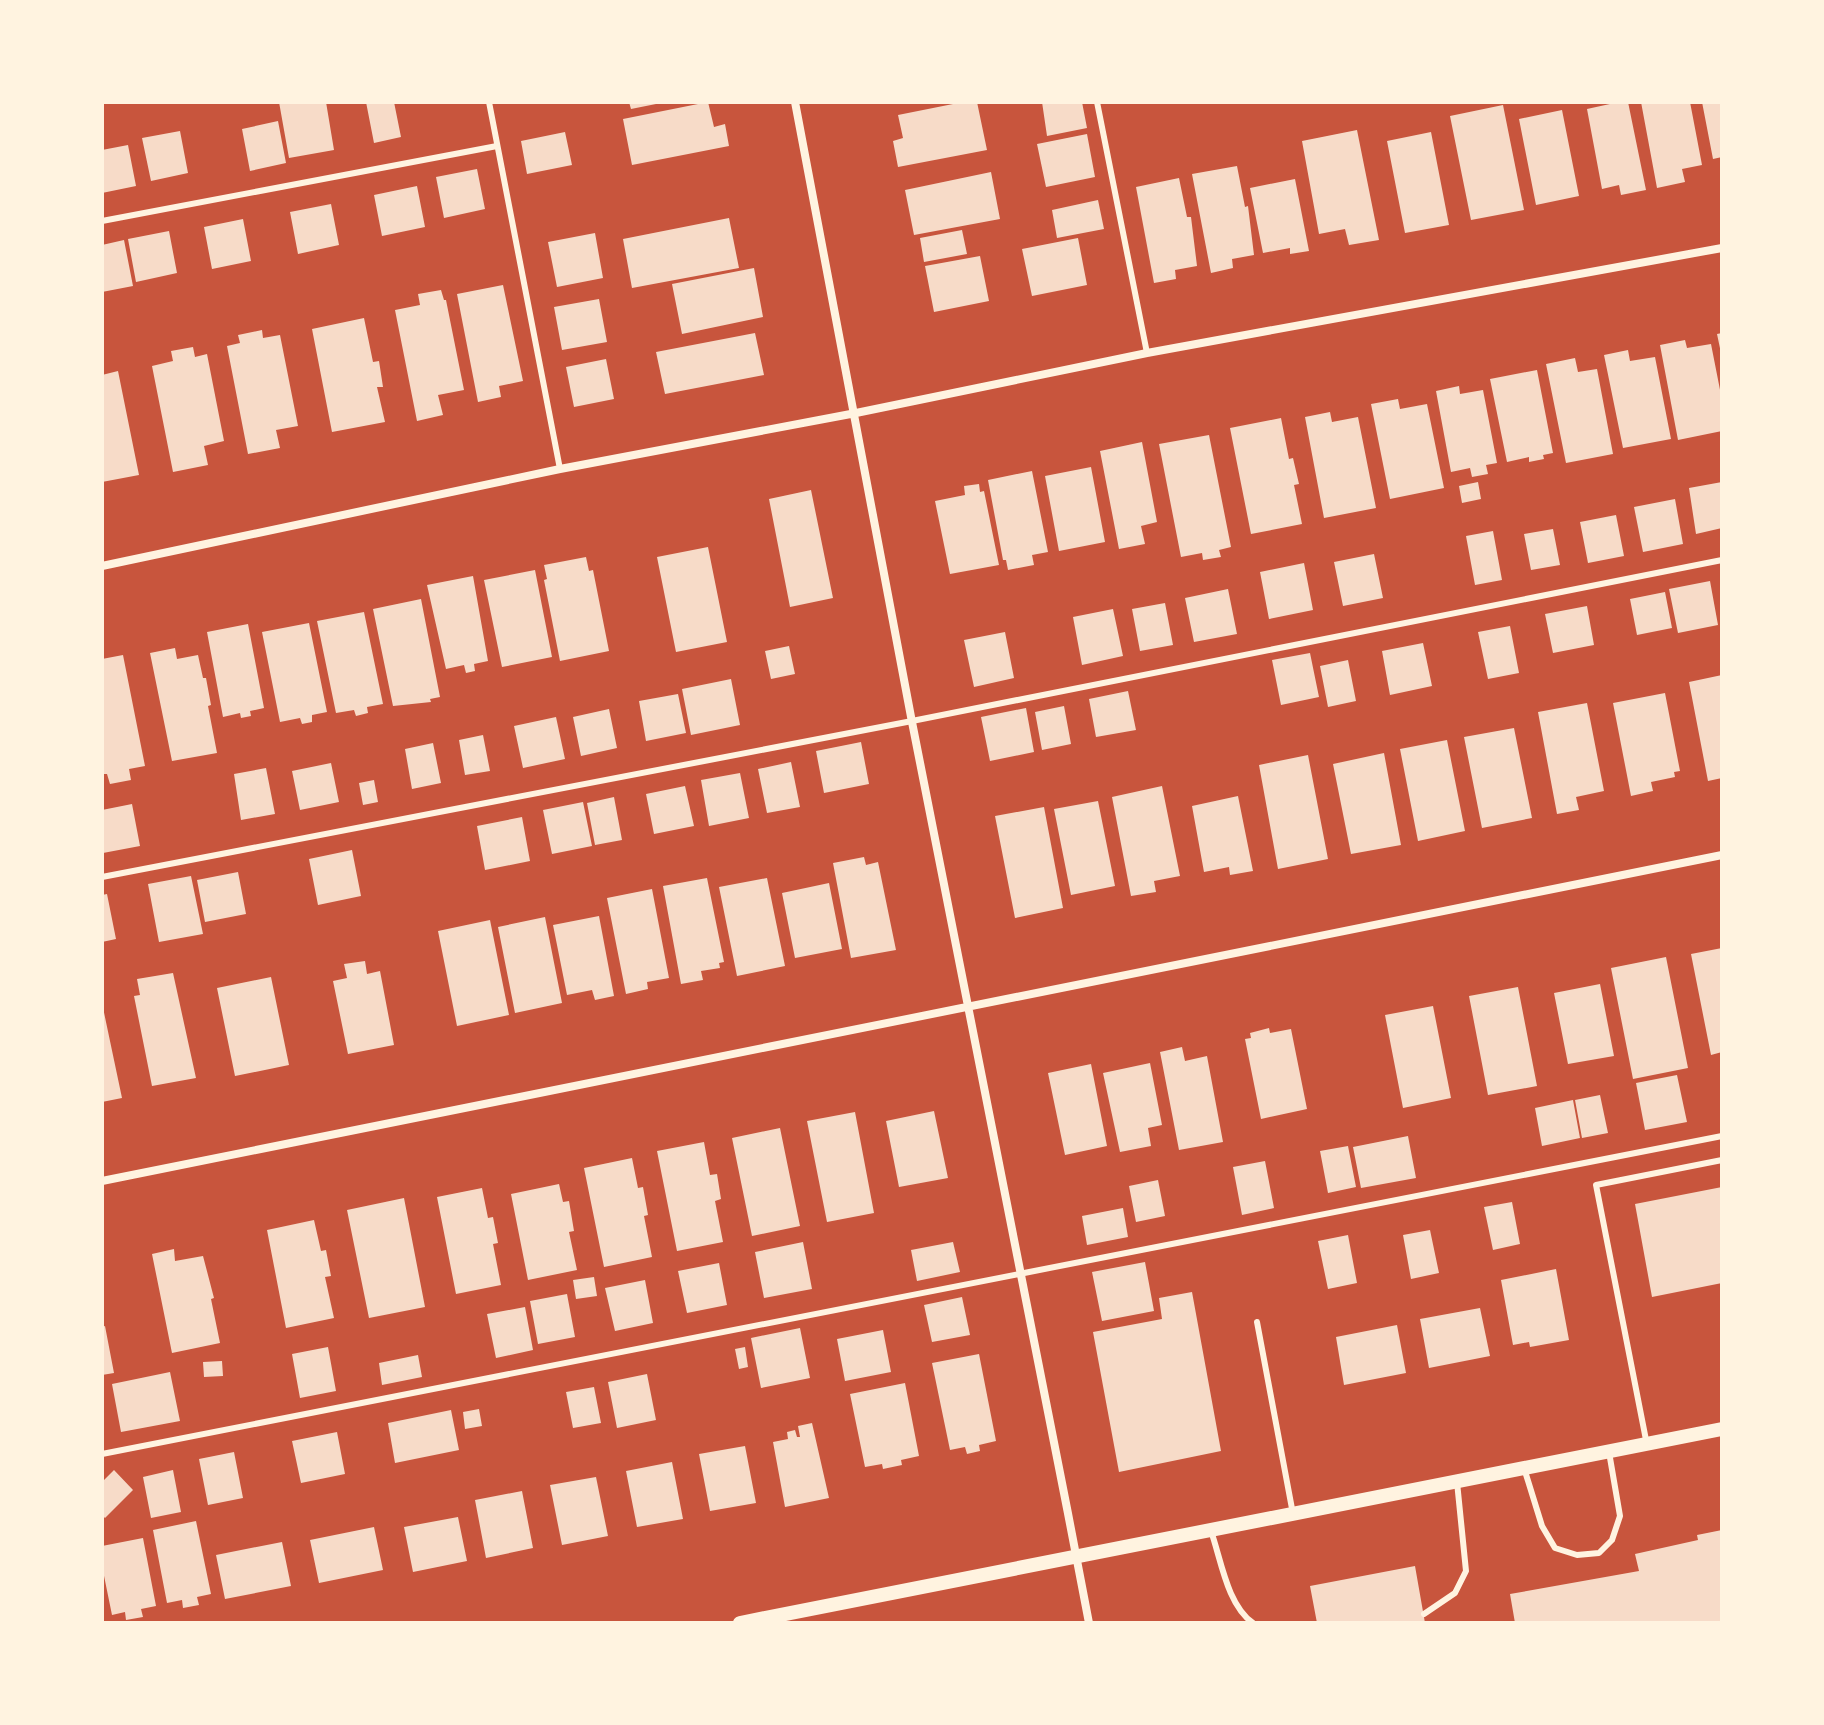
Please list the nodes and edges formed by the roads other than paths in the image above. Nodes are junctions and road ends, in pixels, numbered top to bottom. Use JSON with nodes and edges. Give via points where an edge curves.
{"nodes":[{"id":1,"x":489,"y":102,"type":"edge"},
{"id":2,"x":795,"y":102,"type":"edge"},
{"id":3,"x":1097,"y":102,"type":"edge"},
{"id":4,"x":497,"y":146,"type":"junction"},
{"id":5,"x":102,"y":221,"type":"edge"},
{"id":6,"x":1722,"y":248,"type":"edge"},
{"id":7,"x":1147,"y":353,"type":"junction"},
{"id":8,"x":856,"y":413,"type":"junction"},
{"id":9,"x":560,"y":469,"type":"junction"},
{"id":10,"x":1722,"y":560,"type":"edge"},
{"id":11,"x":102,"y":566,"type":"edge"},
{"id":12,"x":912,"y":721,"type":"junction"},
{"id":13,"x":1722,"y":855,"type":"edge"},
{"id":14,"x":102,"y":877,"type":"edge"},
{"id":15,"x":967,"y":1005,"type":"junction"},
{"id":16,"x":1722,"y":1136,"type":"edge"},
{"id":17,"x":1722,"y":1160,"type":"edge"},
{"id":18,"x":102,"y":1181,"type":"edge"},
{"id":19,"x":1023,"y":1274,"type":"junction"},
{"id":20,"x":1257,"y":1322,"type":"dead end"},
{"id":21,"x":1722,"y":1429,"type":"edge"},
{"id":22,"x":1647,"y":1445,"type":"junction"},
{"id":23,"x":1609,"y":1452,"type":"junction"},
{"id":24,"x":102,"y":1454,"type":"edge"},
{"id":25,"x":1524,"y":1468,"type":"junction"},
{"id":26,"x":1457,"y":1481,"type":"junction"},
{"id":27,"x":1293,"y":1514,"type":"junction"},
{"id":28,"x":1211,"y":1531,"type":"junction"},
{"id":29,"x":1076,"y":1556,"type":"junction"},
{"id":30,"x":1424,"y":1614,"type":"dead end"},
{"id":31,"x":740,"y":1623,"type":"edge"},
{"id":32,"x":1089,"y":1623,"type":"edge"},
{"id":33,"x":1253,"y":1623,"type":"edge"}],
"edges":[{"from":1,"to":4,"type":"lane"},
{"from":2,"to":8,"type":"street"},
{"from":3,"to":7,"type":"lane"},
{"from":4,"to":5,"type":"lane"},
{"from":4,"to":9,"type":"lane"},
{"from":6,"to":7,"type":"street"},
{"from":7,"to":8,"type":"street"},
{"from":8,"to":9,"type":"street"},
{"from":8,"to":12,"type":"street"},
{"from":9,"to":11,"type":"street"},
{"from":10,"to":12,"type":"lane"},
{"from":12,"to":14,"type":"lane"},
{"from":12,"to":15,"type":"street"},
{"from":13,"to":15,"type":"street"},
{"from":15,"to":18,"type":"street"},
{"from":15,"to":19,"type":"street"},
{"from":16,"to":19,"type":"lane"},
{"from":17,"to":22,"type":"lane","via":[[1596,1185]]},
{"from":19,"to":24,"type":"lane"},
{"from":19,"to":29,"type":"street"},
{"from":20,"to":27,"type":"lane"},
{"from":21,"to":22,"type":"street"},
{"from":22,"to":23,"type":"street"},
{"from":23,"to":25,"type":"street"},
{"from":23,"to":25,"type":"lane","via":[[1620,1516],[1612,1540],[1599,1553],[1577,1555],[1555,1548],[1542,1526]]},
{"from":25,"to":26,"type":"street"},
{"from":26,"to":27,"type":"street"},
{"from":26,"to":30,"type":"lane","via":[[1466,1571],[1455,1593]]},
{"from":27,"to":28,"type":"street"},
{"from":28,"to":29,"type":"street"},
{"from":28,"to":33,"type":"lane","via":[[1233,1597]]},
{"from":29,"to":31,"type":"street"},
{"from":29,"to":32,"type":"street"}]}
